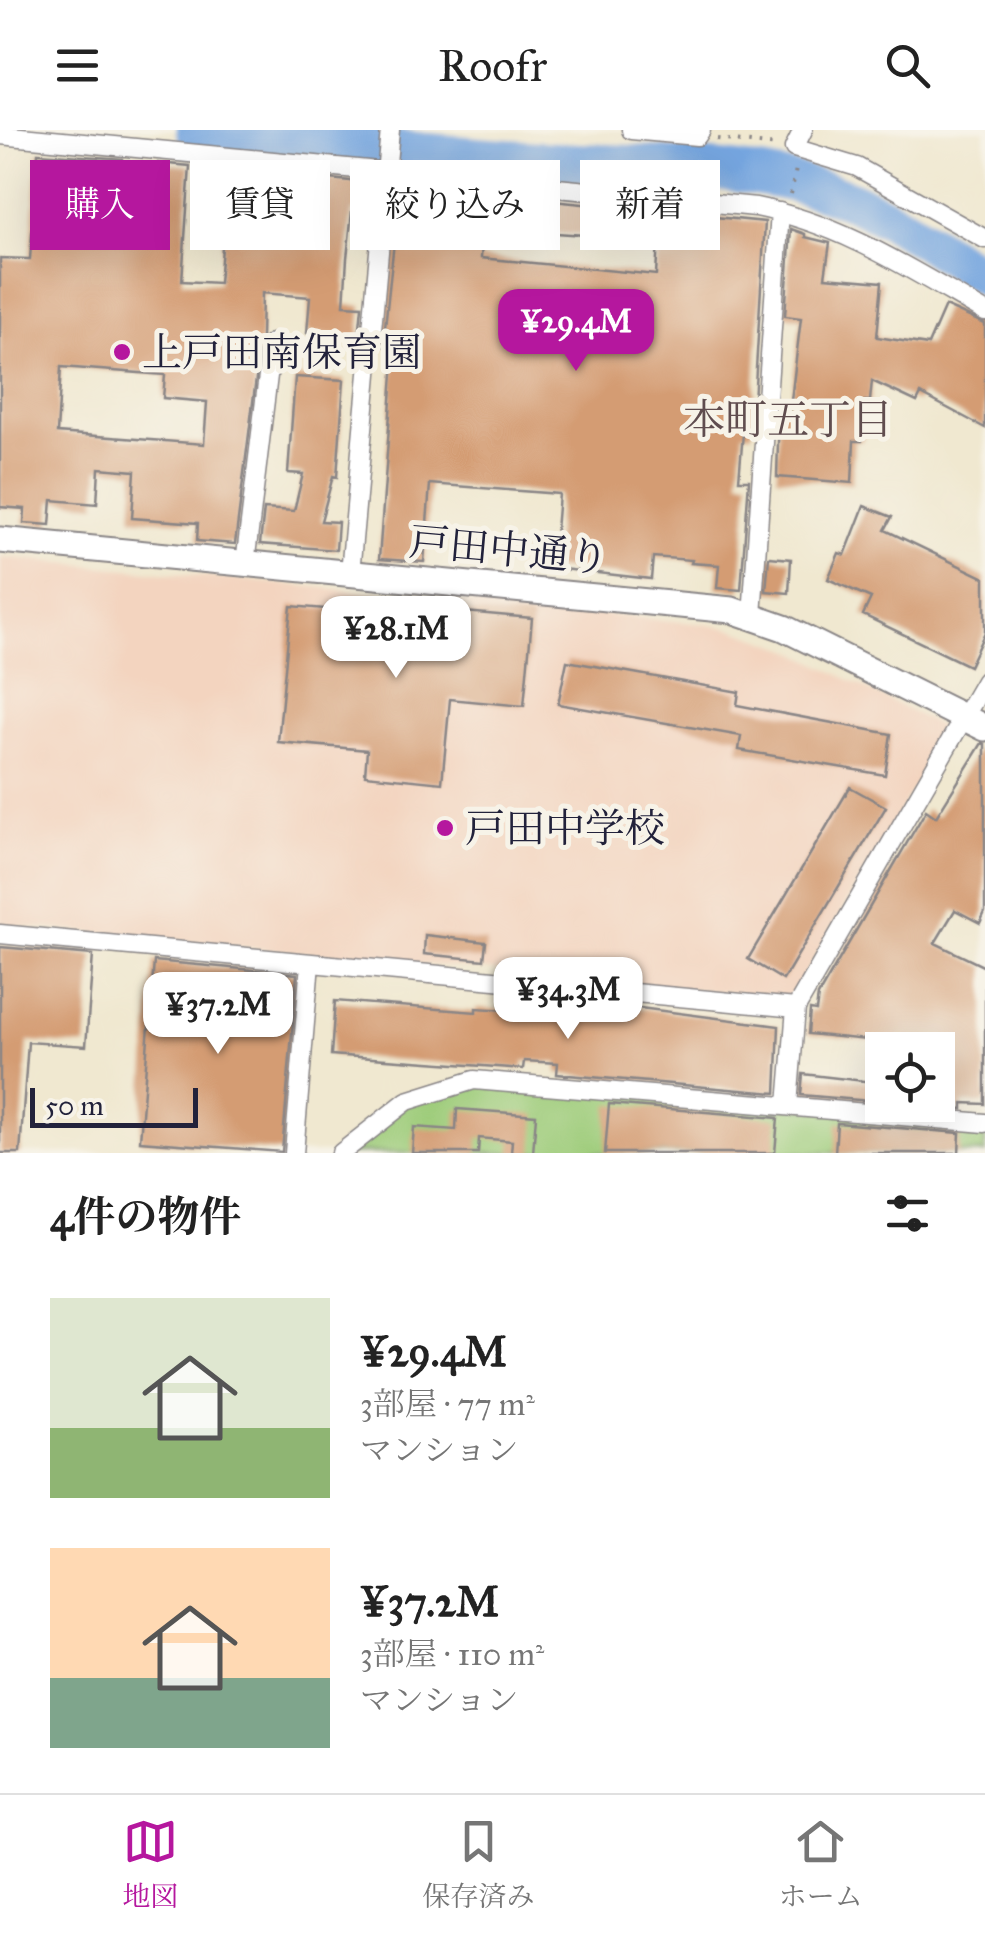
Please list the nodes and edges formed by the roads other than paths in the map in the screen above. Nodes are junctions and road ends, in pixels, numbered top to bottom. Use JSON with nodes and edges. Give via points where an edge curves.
{"nodes":[{"id":1,"x":390,"y":130,"type":"edge"},
{"id":2,"x":632,"y":130,"type":"edge"},
{"id":3,"x":803,"y":130,"type":"edge"},
{"id":4,"x":699,"y":133,"type":"edge"},
{"id":5,"x":0,"y":135,"type":"edge"},
{"id":6,"x":388,"y":160,"type":"edge"},
{"id":7,"x":350,"y":163,"type":"edge"},
{"id":8,"x":560,"y":183,"type":"edge"},
{"id":9,"x":785,"y":204,"type":"junction"},
{"id":10,"x":985,"y":239,"type":"edge"},
{"id":11,"x":379,"y":250,"type":"edge"},
{"id":12,"x":985,"y":312,"type":"edge"},
{"id":13,"x":272,"y":343,"type":"dead end"},
{"id":14,"x":0,"y":540,"type":"edge"},
{"id":15,"x":246,"y":564,"type":"junction"},
{"id":16,"x":350,"y":573,"type":"junction"},
{"id":17,"x":752,"y":616,"type":"junction"},
{"id":18,"x":985,"y":680,"type":"edge"},
{"id":19,"x":974,"y":723,"type":"edge"},
{"id":20,"x":0,"y":934,"type":"edge"},
{"id":21,"x":310,"y":963,"type":"junction"},
{"id":22,"x":796,"y":1008,"type":"junction"},
{"id":23,"x":788,"y":1105,"type":"junction"},
{"id":24,"x":985,"y":1123,"type":"edge"},
{"id":25,"x":294,"y":1153,"type":"edge"},
{"id":26,"x":341,"y":1153,"type":"edge"}],
"edges":[{"from":1,"to":6,"type":"street"},
{"from":2,"to":4,"type":"street"},
{"from":3,"to":10,"type":"street","via":[[795,157],[857,167]]},
{"from":5,"to":7,"type":"street"},
{"from":8,"to":9,"type":"street"},
{"from":9,"to":12,"type":"street"},
{"from":9,"to":17,"type":"street"},
{"from":11,"to":16,"type":"street"},
{"from":13,"to":15,"type":"street"},
{"from":14,"to":15,"type":"street","name":"戸田中通り"},
{"from":15,"to":16,"type":"street","name":"戸田中通り"},
{"from":16,"to":17,"type":"street","name":"戸田中通り"},
{"from":17,"to":19,"type":"street","name":"戸田中通り"},
{"from":18,"to":19,"type":"street"},
{"from":19,"to":22,"type":"street"},
{"from":20,"to":21,"type":"street"},
{"from":21,"to":22,"type":"street"},
{"from":21,"to":25,"type":"street"},
{"from":22,"to":23,"type":"street"},
{"from":23,"to":24,"type":"street"},
{"from":23,"to":26,"type":"street","via":[[474,1080],[407,1101]]}]}
